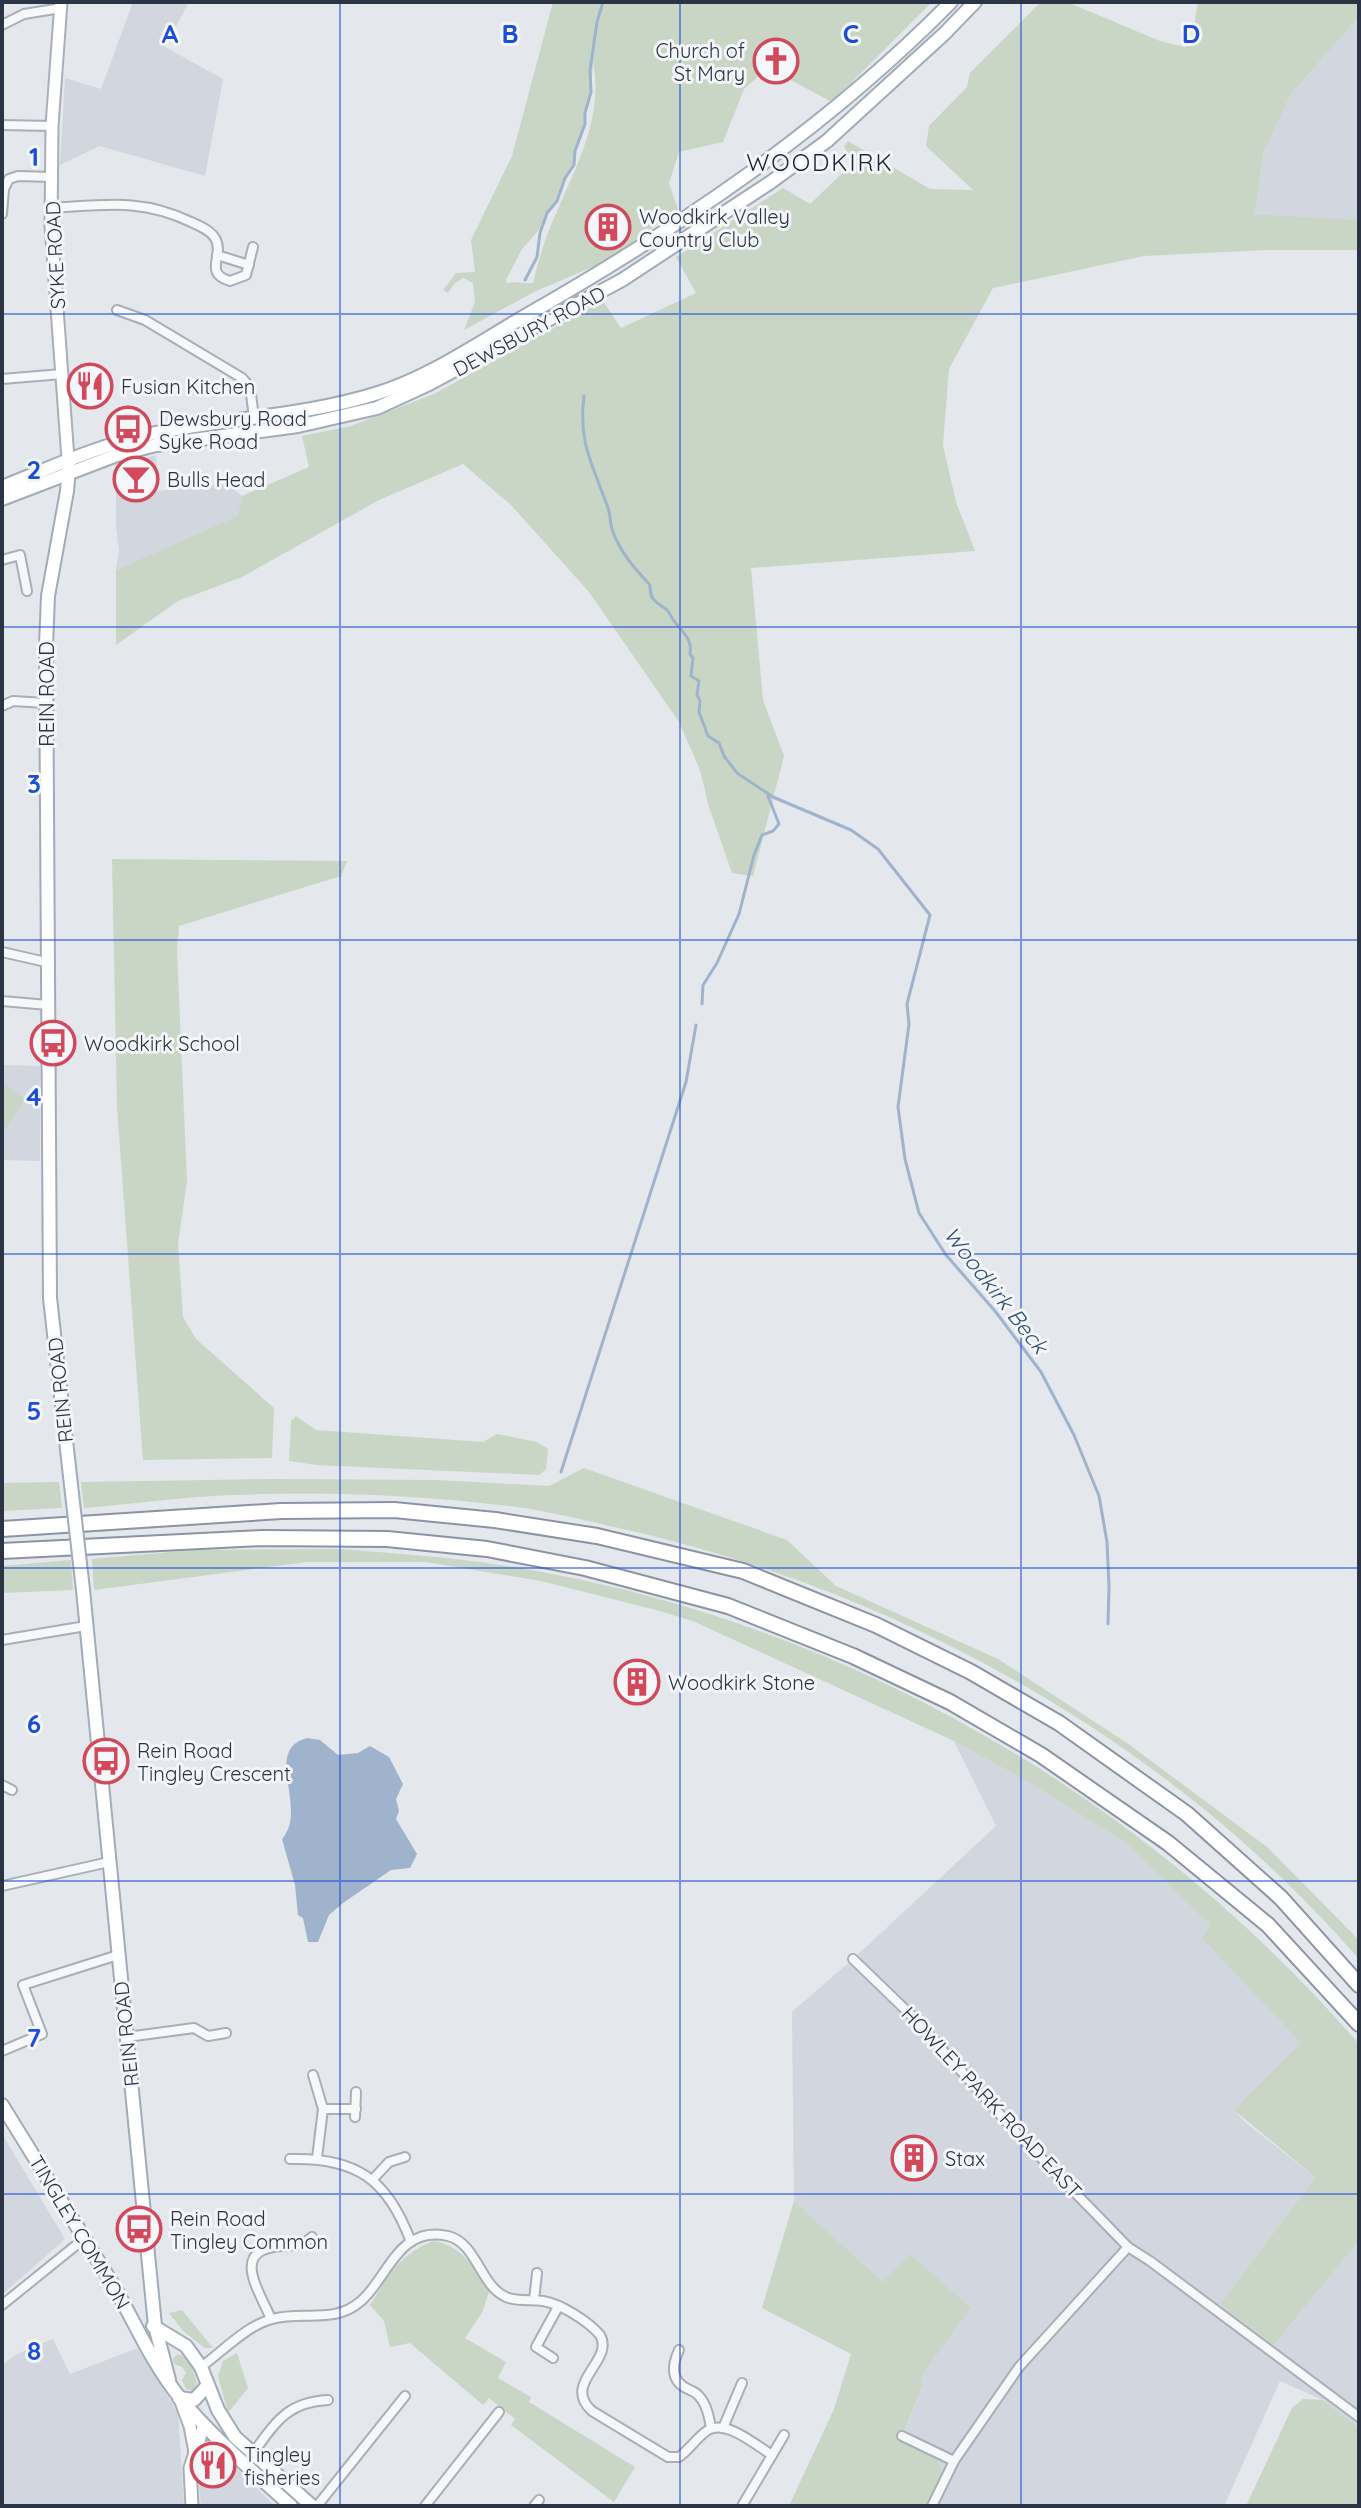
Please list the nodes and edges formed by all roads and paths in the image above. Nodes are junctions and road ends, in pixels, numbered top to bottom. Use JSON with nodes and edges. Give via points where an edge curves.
{"nodes":[{"id":1,"x":951,"y":2,"type":"edge"},
{"id":2,"x":975,"y":2,"type":"edge"},
{"id":3,"x":61,"y":5,"type":"edge"},
{"id":4,"x":2,"y":25,"type":"edge"},
{"id":5,"x":2,"y":125,"type":"edge"},
{"id":6,"x":52,"y":126,"type":"junction"},
{"id":7,"x":809,"y":130,"type":"junction"},
{"id":8,"x":827,"y":141,"type":"junction"},
{"id":9,"x":52,"y":177,"type":"junction"},
{"id":10,"x":51,"y":208,"type":"junction"},
{"id":11,"x":2,"y":214,"type":"edge"},
{"id":12,"x":253,"y":247,"type":"dead end"},
{"id":13,"x":217,"y":255,"type":"junction"},
{"id":14,"x":249,"y":265,"type":"junction"},
{"id":15,"x":117,"y":310,"type":"dead end"},
{"id":16,"x":62,"y":374,"type":"junction"},
{"id":17,"x":2,"y":379,"type":"edge"},
{"id":18,"x":254,"y":417,"type":"junction"},
{"id":19,"x":69,"y":466,"type":"junction"},
{"id":20,"x":2,"y":487,"type":"edge"},
{"id":21,"x":2,"y":499,"type":"edge"},
{"id":22,"x":2,"y":560,"type":"edge"},
{"id":23,"x":27,"y":591,"type":"dead end"},
{"id":24,"x":46,"y":703,"type":"junction"},
{"id":25,"x":2,"y":706,"type":"edge"},
{"id":26,"x":2,"y":952,"type":"edge"},
{"id":27,"x":46,"y":962,"type":"junction"},
{"id":28,"x":2,"y":1001,"type":"edge"},
{"id":29,"x":48,"y":1005,"type":"junction"},
{"id":30,"x":2,"y":1529,"type":"edge"},
{"id":31,"x":2,"y":1551,"type":"edge"},
{"id":32,"x":86,"y":1626,"type":"junction"},
{"id":33,"x":2,"y":1640,"type":"edge"},
{"id":34,"x":2,"y":1785,"type":"edge"},
{"id":35,"x":12,"y":1790,"type":"dead end"},
{"id":36,"x":109,"y":1862,"type":"junction"},
{"id":37,"x":2,"y":1886,"type":"edge"},
{"id":38,"x":118,"y":1955,"type":"junction"},
{"id":39,"x":853,"y":1959,"type":"dead end"},
{"id":40,"x":1359,"y":1985,"type":"edge"},
{"id":41,"x":1359,"y":2024,"type":"edge"},
{"id":42,"x":226,"y":2033,"type":"dead end"},
{"id":43,"x":127,"y":2037,"type":"junction"},
{"id":44,"x":3,"y":2047,"type":"edge"},
{"id":45,"x":313,"y":2075,"type":"dead end"},
{"id":46,"x":356,"y":2092,"type":"dead end"},
{"id":47,"x":2,"y":2105,"type":"edge"},
{"id":48,"x":323,"y":2109,"type":"junction"},
{"id":49,"x":405,"y":2157,"type":"dead end"},
{"id":50,"x":317,"y":2158,"type":"junction"},
{"id":51,"x":290,"y":2159,"type":"dead end"},
{"id":52,"x":373,"y":2179,"type":"junction"},
{"id":53,"x":312,"y":2237,"type":"dead end"},
{"id":54,"x":85,"y":2238,"type":"junction"},
{"id":55,"x":411,"y":2242,"type":"junction"},
{"id":56,"x":1128,"y":2247,"type":"junction"},
{"id":57,"x":537,"y":2273,"type":"dead end"},
{"id":58,"x":534,"y":2300,"type":"junction"},
{"id":59,"x":2,"y":2305,"type":"edge"},
{"id":60,"x":154,"y":2305,"type":"junction"},
{"id":61,"x":558,"y":2307,"type":"junction"},
{"id":62,"x":132,"y":2317,"type":"junction"},
{"id":63,"x":271,"y":2319,"type":"junction"},
{"id":64,"x":155,"y":2326,"type":"junction"},
{"id":65,"x":186,"y":2346,"type":"junction"},
{"id":66,"x":679,"y":2350,"type":"dead end"},
{"id":67,"x":164,"y":2358,"type":"junction"},
{"id":68,"x":553,"y":2358,"type":"dead end"},
{"id":69,"x":201,"y":2367,"type":"junction"},
{"id":70,"x":169,"y":2380,"type":"junction"},
{"id":71,"x":742,"y":2383,"type":"dead end"},
{"id":72,"x":208,"y":2385,"type":"junction"},
{"id":73,"x":405,"y":2396,"type":"dead end"},
{"id":74,"x":179,"y":2398,"type":"junction"},
{"id":75,"x":328,"y":2400,"type":"dead end"},
{"id":76,"x":499,"y":2412,"type":"dead end"},
{"id":77,"x":1359,"y":2417,"type":"edge"},
{"id":78,"x":204,"y":2425,"type":"junction"},
{"id":79,"x":711,"y":2428,"type":"junction"},
{"id":80,"x":723,"y":2428,"type":"junction"},
{"id":81,"x":784,"y":2435,"type":"dead end"},
{"id":82,"x":902,"y":2436,"type":"dead end"},
{"id":83,"x":233,"y":2450,"type":"junction"},
{"id":84,"x":195,"y":2452,"type":"junction"},
{"id":85,"x":772,"y":2455,"type":"junction"},
{"id":86,"x":249,"y":2459,"type":"junction"},
{"id":87,"x":954,"y":2461,"type":"junction"},
{"id":88,"x":192,"y":2506,"type":"edge"},
{"id":89,"x":291,"y":2506,"type":"edge"},
{"id":90,"x":315,"y":2506,"type":"edge"},
{"id":91,"x":425,"y":2506,"type":"edge"},
{"id":92,"x":742,"y":2506,"type":"edge"},
{"id":93,"x":932,"y":2506,"type":"edge"}],
"edges":[{"from":1,"to":7,"type":"main road","name":"DEWSBURY ROAD"},
{"from":2,"to":8,"type":"main road","name":"DEWSBURY ROAD"},
{"from":3,"to":4,"type":"street"},
{"from":3,"to":6,"type":"street","name":"SYKE ROAD"},
{"from":5,"to":6,"type":"street"},
{"from":6,"to":9,"type":"street","name":"SYKE ROAD"},
{"from":7,"to":8,"type":"main road"},
{"from":7,"to":18,"type":"main road","name":"DEWSBURY ROAD","via":[[624,259],[433,369],[319,409]]},
{"from":8,"to":19,"type":"main road","name":"DEWSBURY ROAD","via":[[622,280],[377,408],[298,426],[156,445]]},
{"from":9,"to":10,"type":"street","name":"SYKE ROAD"},
{"from":9,"to":11,"type":"street","via":[[9,179]]},
{"from":10,"to":13,"type":"street","via":[[132,204],[172,212],[212,235]]},
{"from":10,"to":16,"type":"street","name":"SYKE ROAD"},
{"from":12,"to":14,"type":"street"},
{"from":13,"to":14,"type":"street"},
{"from":13,"to":14,"type":"street","via":[[214,266],[225,279],[241,278]]},
{"from":15,"to":18,"type":"street","via":[[145,320],[242,378],[250,387]]},
{"from":16,"to":17,"type":"street"},
{"from":16,"to":19,"type":"street","name":"SYKE ROAD"},
{"from":18,"to":19,"type":"main road","name":"DEWSBURY ROAD","via":[[156,432]]},
{"from":19,"to":20,"type":"main road","name":"DEWSBURY ROAD"},
{"from":19,"to":21,"type":"main road","name":"DEWSBURY ROAD"},
{"from":19,"to":24,"type":"main road","name":"REIN ROAD","via":[[48,596]]},
{"from":22,"to":23,"type":"street","via":[[20,555]]},
{"from":24,"to":25,"type":"street","via":[[13,701]]},
{"from":24,"to":27,"type":"main road","name":"REIN ROAD"},
{"from":26,"to":27,"type":"street"},
{"from":27,"to":29,"type":"main road","name":"REIN ROAD"},
{"from":28,"to":29,"type":"street"},
{"from":29,"to":32,"type":"main road","name":"REIN ROAD","bridge":true,"via":[[50,1298]]},
{"from":30,"to":40,"type":"highway","via":[[267,1511],[394,1510],[597,1536],[743,1571],[876,1625],[1059,1723],[1187,1814],[1281,1898]]},
{"from":31,"to":41,"type":"highway","via":[[262,1538],[387,1539],[487,1549],[585,1568],[728,1606],[950,1702],[1041,1755],[1168,1843],[1268,1925]]},
{"from":32,"to":33,"type":"street"},
{"from":32,"to":36,"type":"main road","name":"REIN ROAD"},
{"from":34,"to":35,"type":"street"},
{"from":36,"to":37,"type":"street"},
{"from":36,"to":38,"type":"main road","name":"REIN ROAD"},
{"from":38,"to":43,"type":"main road","name":"REIN ROAD"},
{"from":38,"to":44,"type":"street","via":[[23,1985],[42,2034]]},
{"from":39,"to":56,"type":"street","name":"HOWLEY PARK ROAD EAST"},
{"from":42,"to":43,"type":"street","via":[[208,2036],[194,2028]]},
{"from":43,"to":60,"type":"main road","name":"REIN ROAD"},
{"from":45,"to":48,"type":"street"},
{"from":46,"to":48,"type":"street","via":[[355,2113]]},
{"from":47,"to":54,"type":"main road","name":"TINGLEY COMMON"},
{"from":48,"to":50,"type":"street"},
{"from":49,"to":52,"type":"street","via":[[389,2162]]},
{"from":50,"to":51,"type":"street"},
{"from":50,"to":52,"type":"street","via":[[349,2165]]},
{"from":52,"to":55,"type":"street","via":[[396,2209]]},
{"from":53,"to":63,"type":"street","via":[[299,2245],[267,2247],[252,2260],[250,2269]]},
{"from":54,"to":59,"type":"street"},
{"from":54,"to":62,"type":"main road","name":"TINGLEY COMMON"},
{"from":55,"to":58,"type":"street","via":[[430,2236],[455,2239],[498,2293]]},
{"from":55,"to":63,"type":"street","via":[[347,2310],[322,2317]]},
{"from":56,"to":77,"type":"street","name":"HOWLEY PARK ROAD EAST"},
{"from":56,"to":87,"type":"street","via":[[1019,2367]]},
{"from":57,"to":58,"type":"street"},
{"from":58,"to":61,"type":"street"},
{"from":60,"to":64,"type":"main road","name":"REIN ROAD"},
{"from":60,"to":65,"type":"main road"},
{"from":61,"to":68,"type":"street","via":[[536,2347]]},
{"from":61,"to":79,"type":"street","via":[[596,2329],[604,2341],[582,2387],[587,2406],[668,2457],[676,2458]]},
{"from":62,"to":64,"type":"main road","name":"TINGLEY COMMON"},
{"from":62,"to":70,"type":"main road","name":"TINGLEY COMMON","via":[[144,2346]]},
{"from":63,"to":69,"type":"street"},
{"from":64,"to":65,"type":"main road","name":"TINGLEY COMMON"},
{"from":64,"to":67,"type":"main road","name":"REIN ROAD"},
{"from":65,"to":67,"type":"main road","via":[[169,2348]]},
{"from":65,"to":69,"type":"main road"},
{"from":66,"to":79,"type":"street","via":[[673,2373],[681,2386],[699,2395]]},
{"from":67,"to":70,"type":"main road","name":"REIN ROAD"},
{"from":69,"to":72,"type":"main road"},
{"from":70,"to":74,"type":"main road"},
{"from":71,"to":80,"type":"street"},
{"from":72,"to":74,"type":"main road","via":[[194,2400]]},
{"from":72,"to":78,"type":"main road"},
{"from":72,"to":86,"type":"main road"},
{"from":73,"to":90,"type":"street"},
{"from":74,"to":78,"type":"main road"},
{"from":74,"to":84,"type":"street"},
{"from":75,"to":86,"type":"street","via":[[294,2407],[278,2419]]},
{"from":76,"to":91,"type":"street"},
{"from":78,"to":83,"type":"main road"},
{"from":78,"to":84,"type":"street"},
{"from":79,"to":80,"type":"street"},
{"from":80,"to":85,"type":"street"},
{"from":81,"to":85,"type":"street"},
{"from":82,"to":87,"type":"street"},
{"from":83,"to":84,"type":"street","via":[[215,2446]]},
{"from":83,"to":86,"type":"main road"},
{"from":84,"to":88,"type":"street","via":[[190,2468]]},
{"from":85,"to":92,"type":"street"},
{"from":86,"to":89,"type":"main road"},
{"from":86,"to":90,"type":"main road"},
{"from":87,"to":93,"type":"street"}]}
